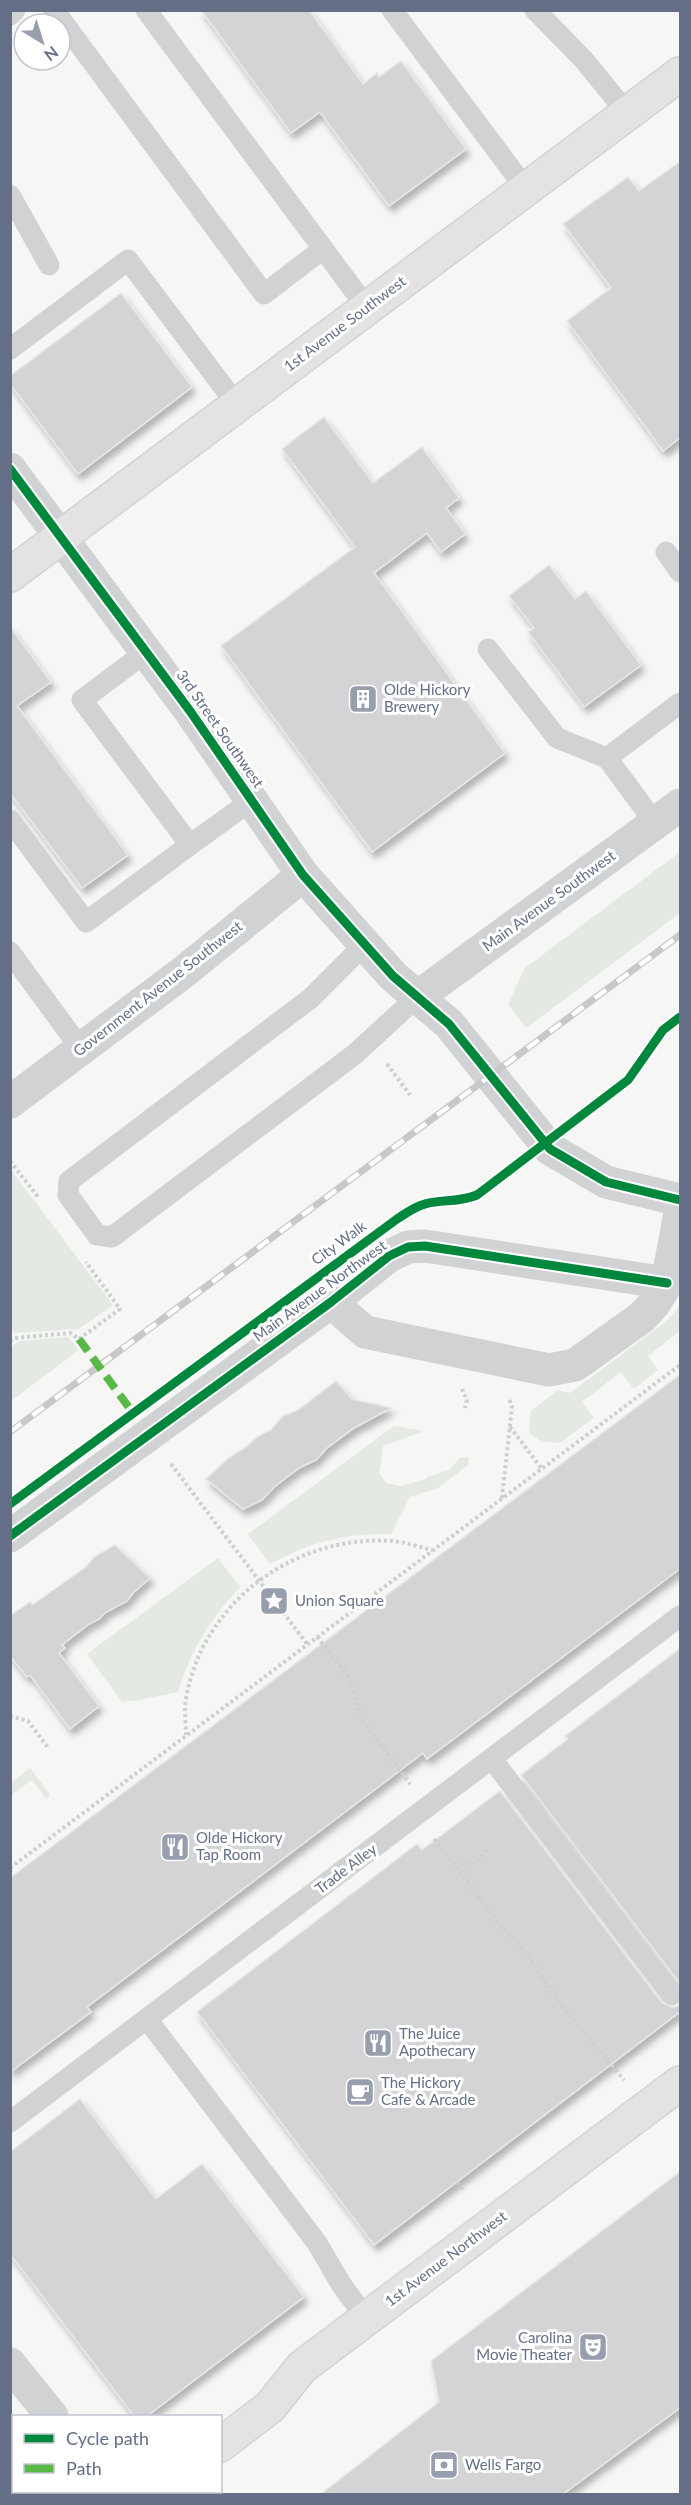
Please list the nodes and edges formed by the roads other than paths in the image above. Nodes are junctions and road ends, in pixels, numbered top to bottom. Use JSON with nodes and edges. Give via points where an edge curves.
{"nodes":[{"id":1,"x":15,"y":10,"type":"edge"},
{"id":2,"x":54,"y":10,"type":"edge"},
{"id":3,"x":146,"y":10,"type":"edge"},
{"id":4,"x":392,"y":10,"type":"edge"},
{"id":5,"x":535,"y":10,"type":"edge"},
{"id":6,"x":10,"y":15,"type":"edge"},
{"id":7,"x":681,"y":74,"type":"edge"},
{"id":8,"x":627,"y":113,"type":"junction"},
{"id":9,"x":526,"y":189,"type":"junction"},
{"id":10,"x":10,"y":195,"type":"edge"},
{"id":11,"x":323,"y":249,"type":"junction"},
{"id":12,"x":49,"y":265,"type":"dead end"},
{"id":13,"x":367,"y":308,"type":"junction"},
{"id":14,"x":10,"y":349,"type":"edge"},
{"id":15,"x":237,"y":405,"type":"junction"},
{"id":16,"x":10,"y":469,"type":"edge"},
{"id":17,"x":61,"y":537,"type":"junction"},
{"id":18,"x":666,"y":552,"type":"dead end"},
{"id":19,"x":681,"y":572,"type":"edge"},
{"id":20,"x":10,"y":575,"type":"edge"},
{"id":21,"x":488,"y":649,"type":"dead end"},
{"id":22,"x":146,"y":652,"type":"junction"},
{"id":23,"x":681,"y":703,"type":"edge"},
{"id":24,"x":607,"y":758,"type":"junction"},
{"id":25,"x":252,"y":800,"type":"junction"},
{"id":26,"x":681,"y":804,"type":"edge"},
{"id":27,"x":10,"y":820,"type":"edge"},
{"id":28,"x":655,"y":823,"type":"junction"},
{"id":29,"x":190,"y":845,"type":"junction"},
{"id":30,"x":303,"y":875,"type":"junction"},
{"id":31,"x":365,"y":944,"type":"junction"},
{"id":32,"x":10,"y":952,"type":"edge"},
{"id":33,"x":417,"y":998,"type":"junction"},
{"id":34,"x":81,"y":1048,"type":"junction"},
{"id":35,"x":10,"y":1102,"type":"edge"},
{"id":36,"x":681,"y":1200,"type":"edge"},
{"id":37,"x":681,"y":1213,"type":"edge"},
{"id":38,"x":667,"y":1283,"type":"junction"},
{"id":39,"x":331,"y":1302,"type":"junction"},
{"id":40,"x":10,"y":1536,"type":"edge"},
{"id":41,"x":681,"y":1616,"type":"edge"},
{"id":42,"x":492,"y":1759,"type":"junction"},
{"id":43,"x":672,"y":1995,"type":"dead end"},
{"id":44,"x":147,"y":2019,"type":"junction"},
{"id":45,"x":681,"y":2083,"type":"edge"},
{"id":46,"x":10,"y":2122,"type":"edge"},
{"id":47,"x":366,"y":2318,"type":"junction"},
{"id":48,"x":10,"y":2364,"type":"edge"},
{"id":49,"x":51,"y":2415,"type":"edge"},
{"id":50,"x":222,"y":2444,"type":"edge"}],
"edges":[{"from":1,"to":6,"type":"lane"},
{"from":2,"to":11,"type":"lane","via":[[264,294]]},
{"from":3,"to":11,"type":"lane"},
{"from":4,"to":9,"type":"lane"},
{"from":5,"to":8,"type":"lane","via":[[585,60]]},
{"from":7,"to":8,"type":"main road","name":"1st Avenue Southwest"},
{"from":8,"to":9,"type":"main road","name":"1st Avenue Southwest"},
{"from":9,"to":13,"type":"main road","name":"1st Avenue Southwest"},
{"from":10,"to":12,"type":"lane"},
{"from":11,"to":13,"type":"lane"},
{"from":13,"to":15,"type":"main road","name":"1st Avenue Southwest"},
{"from":14,"to":15,"type":"lane","via":[[128,260]]},
{"from":15,"to":17,"type":"main road","name":"1st Avenue Southwest"},
{"from":16,"to":17,"type":"street","name":"3rd Street Southwest"},
{"from":17,"to":20,"type":"main road","name":"1st Avenue Southwest"},
{"from":17,"to":22,"type":"street","name":"3rd Street Southwest"},
{"from":18,"to":19,"type":"lane"},
{"from":21,"to":24,"type":"lane","via":[[557,738]]},
{"from":22,"to":25,"type":"street","name":"3rd Street Southwest"},
{"from":22,"to":29,"type":"lane","via":[[82,700]]},
{"from":23,"to":24,"type":"lane"},
{"from":24,"to":28,"type":"lane"},
{"from":25,"to":29,"type":"lane"},
{"from":25,"to":30,"type":"street","name":"3rd Street Southwest"},
{"from":26,"to":28,"type":"street","name":"Main Avenue Southwest"},
{"from":27,"to":29,"type":"lane","via":[[86,922]]},
{"from":28,"to":33,"type":"street","name":"Main Avenue Southwest"},
{"from":30,"to":31,"type":"street","name":"3rd Street Southwest"},
{"from":30,"to":34,"type":"street","name":"Government Avenue Southwest","via":[[181,974]]},
{"from":31,"to":33,"type":"street","name":"3rd Street Southwest"},
{"from":31,"to":33,"type":"lane","via":[[311,998],[69,1181],[68,1195],[97,1235],[112,1237],[355,1054]]},
{"from":32,"to":34,"type":"lane"},
{"from":33,"to":36,"type":"street","name":"3rd Street Southwest","via":[[449,1024],[550,1149],[606,1182]]},
{"from":34,"to":35,"type":"street","name":"Government Avenue Southwest"},
{"from":37,"to":38,"type":"street","name":"Main Avenue Northwest"},
{"from":38,"to":39,"type":"street","name":"Main Avenue Northwest","via":[[425,1246],[408,1247],[389,1256]]},
{"from":38,"to":39,"type":"street","name":"Main Avenue Northwest","via":[[642,1317],[575,1365],[549,1370],[365,1332]]},
{"from":39,"to":40,"type":"street","name":"Main Avenue Northwest"},
{"from":41,"to":42,"type":"lane","name":"Trade Alley"},
{"from":42,"to":43,"type":"lane"},
{"from":42,"to":44,"type":"lane","name":"Trade Alley"},
{"from":44,"to":46,"type":"lane","name":"Trade Alley"},
{"from":44,"to":47,"type":"lane","via":[[317,2243]]},
{"from":45,"to":47,"type":"main road","name":"1st Avenue Northwest"},
{"from":47,"to":50,"type":"main road","name":"1st Avenue Northwest","via":[[302,2367],[270,2408]]},
{"from":48,"to":49,"type":"street"}]}
